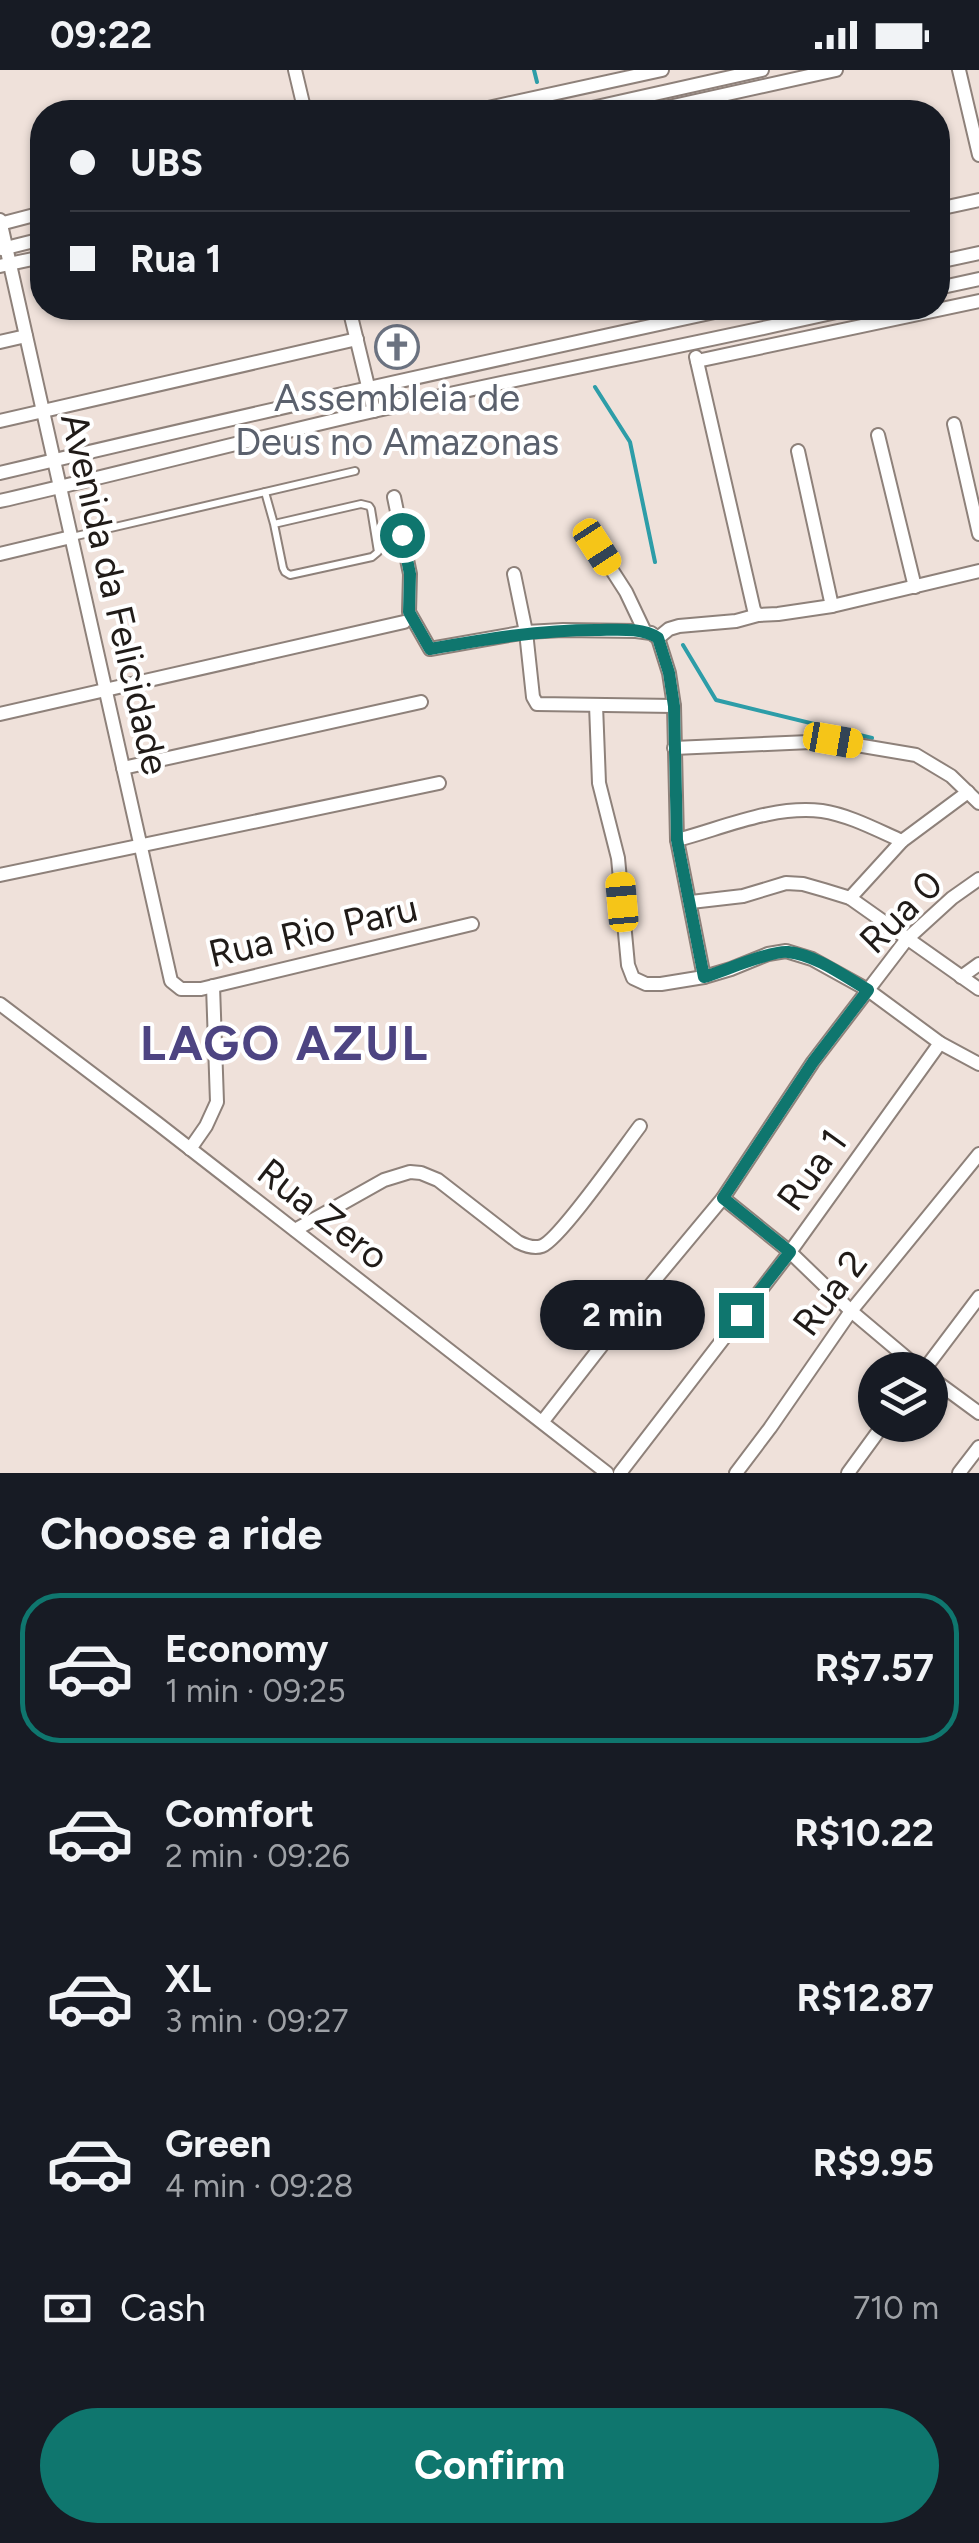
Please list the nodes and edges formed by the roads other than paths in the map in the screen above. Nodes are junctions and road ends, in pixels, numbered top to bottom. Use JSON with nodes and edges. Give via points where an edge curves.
{"nodes":[{"id":1,"x":295,"y":70,"type":"edge"},
{"id":2,"x":662,"y":70,"type":"edge"},
{"id":3,"x":762,"y":70,"type":"edge"},
{"id":4,"x":836,"y":70,"type":"edge"},
{"id":5,"x":959,"y":70,"type":"edge"},
{"id":6,"x":302,"y":100,"type":"edge"},
{"id":7,"x":525,"y":100,"type":"edge"},
{"id":8,"x":666,"y":100,"type":"edge"},
{"id":9,"x":682,"y":100,"type":"edge"},
{"id":10,"x":979,"y":154,"type":"edge"},
{"id":11,"x":979,"y":200,"type":"edge"},
{"id":12,"x":950,"y":206,"type":"edge"},
{"id":13,"x":30,"y":216,"type":"edge"},
{"id":14,"x":0,"y":222,"type":"edge"},
{"id":15,"x":30,"y":242,"type":"edge"},
{"id":16,"x":3,"y":248,"type":"edge"},
{"id":17,"x":979,"y":253,"type":"edge"},
{"id":18,"x":30,"y":259,"type":"edge"},
{"id":19,"x":950,"y":259,"type":"edge"},
{"id":20,"x":5,"y":265,"type":"edge"},
{"id":21,"x":979,"y":279,"type":"edge"},
{"id":22,"x":950,"y":285,"type":"edge"},
{"id":23,"x":979,"y":301,"type":"edge"},
{"id":24,"x":950,"y":307,"type":"edge"},
{"id":25,"x":352,"y":320,"type":"edge"},
{"id":26,"x":657,"y":320,"type":"edge"},
{"id":27,"x":801,"y":320,"type":"edge"},
{"id":28,"x":891,"y":320,"type":"edge"},
{"id":29,"x":26,"y":336,"type":"junction"},
{"id":30,"x":357,"y":339,"type":"junction"},
{"id":31,"x":0,"y":342,"type":"edge"},
{"id":32,"x":694,"y":344,"type":"junction"},
{"id":33,"x":698,"y":362,"type":"junction"},
{"id":34,"x":368,"y":388,"type":"junction"},
{"id":35,"x":43,"y":411,"type":"junction"},
{"id":36,"x":374,"y":411,"type":"junction"},
{"id":37,"x":0,"y":420,"type":"edge"},
{"id":38,"x":954,"y":424,"type":"dead end"},
{"id":39,"x":878,"y":436,"type":"dead end"},
{"id":40,"x":798,"y":451,"type":"dead end"},
{"id":41,"x":55,"y":460,"type":"junction"},
{"id":42,"x":355,"y":471,"type":"dead end"},
{"id":43,"x":0,"y":472,"type":"edge"},
{"id":44,"x":61,"y":487,"type":"junction"},
{"id":45,"x":265,"y":492,"type":"junction"},
{"id":46,"x":394,"y":497,"type":"dead end"},
{"id":47,"x":0,"y":501,"type":"edge"},
{"id":48,"x":274,"y":524,"type":"junction"},
{"id":49,"x":979,"y":534,"type":"edge"},
{"id":50,"x":71,"y":537,"type":"junction"},
{"id":51,"x":597,"y":547,"type":"dead end"},
{"id":52,"x":0,"y":554,"type":"edge"},
{"id":53,"x":979,"y":571,"type":"edge"},
{"id":54,"x":514,"y":574,"type":"dead end"},
{"id":55,"x":915,"y":587,"type":"junction"},
{"id":56,"x":832,"y":606,"type":"junction"},
{"id":57,"x":758,"y":615,"type":"junction"},
{"id":58,"x":404,"y":622,"type":"dead end"},
{"id":59,"x":526,"y":632,"type":"junction"},
{"id":60,"x":652,"y":635,"type":"junction"},
{"id":61,"x":106,"y":690,"type":"junction"},
{"id":62,"x":422,"y":702,"type":"dead end"},
{"id":63,"x":596,"y":705,"type":"junction"},
{"id":64,"x":674,"y":706,"type":"junction"},
{"id":65,"x":0,"y":714,"type":"edge"},
{"id":66,"x":674,"y":748,"type":"junction"},
{"id":67,"x":123,"y":768,"type":"junction"},
{"id":68,"x":439,"y":783,"type":"dead end"},
{"id":69,"x":968,"y":792,"type":"junction"},
{"id":70,"x":979,"y":803,"type":"edge"},
{"id":71,"x":677,"y":840,"type":"junction"},
{"id":72,"x":902,"y":841,"type":"junction"},
{"id":73,"x":142,"y":846,"type":"junction"},
{"id":74,"x":0,"y":875,"type":"edge"},
{"id":75,"x":979,"y":879,"type":"edge"},
{"id":76,"x":850,"y":898,"type":"junction"},
{"id":77,"x":691,"y":902,"type":"junction"},
{"id":78,"x":472,"y":924,"type":"dead end"},
{"id":79,"x":908,"y":939,"type":"junction"},
{"id":80,"x":979,"y":964,"type":"edge"},
{"id":81,"x":704,"y":977,"type":"junction"},
{"id":82,"x":961,"y":978,"type":"junction"},
{"id":83,"x":172,"y":980,"type":"joint"},
{"id":84,"x":213,"y":986,"type":"junction"},
{"id":85,"x":979,"y":988,"type":"edge"},
{"id":86,"x":868,"y":990,"type":"junction"},
{"id":87,"x":0,"y":1004,"type":"edge"},
{"id":88,"x":940,"y":1043,"type":"junction"},
{"id":89,"x":979,"y":1064,"type":"edge"},
{"id":90,"x":640,"y":1126,"type":"dead end"},
{"id":91,"x":190,"y":1149,"type":"junction"},
{"id":92,"x":979,"y":1154,"type":"edge"},
{"id":93,"x":723,"y":1198,"type":"junction"},
{"id":94,"x":295,"y":1230,"type":"junction"},
{"id":95,"x":790,"y":1252,"type":"junction"},
{"id":96,"x":979,"y":1297,"type":"edge"},
{"id":97,"x":851,"y":1311,"type":"junction"},
{"id":98,"x":901,"y":1352,"type":"edge"},
{"id":99,"x":937,"y":1352,"type":"edge"},
{"id":100,"x":948,"y":1390,"type":"edge"},
{"id":101,"x":979,"y":1413,"type":"edge"},
{"id":102,"x":543,"y":1422,"type":"junction"},
{"id":103,"x":871,"y":1442,"type":"edge"},
{"id":104,"x":979,"y":1447,"type":"edge"},
{"id":105,"x":607,"y":1473,"type":"edge"},
{"id":106,"x":620,"y":1473,"type":"edge"},
{"id":107,"x":736,"y":1473,"type":"edge"},
{"id":108,"x":848,"y":1473,"type":"edge"},
{"id":109,"x":959,"y":1473,"type":"edge"}],
"edges":[{"from":1,"to":6,"type":"street"},
{"from":2,"to":7,"type":"street"},
{"from":3,"to":8,"type":"street"},
{"from":4,"to":9,"type":"street"},
{"from":5,"to":10,"type":"street"},
{"from":11,"to":12,"type":"street"},
{"from":13,"to":14,"type":"street"},
{"from":14,"to":16,"type":"street","name":"Avenida da Felicidade"},
{"from":15,"to":16,"type":"street"},
{"from":16,"to":20,"type":"street","name":"Avenida da Felicidade"},
{"from":17,"to":19,"type":"street"},
{"from":18,"to":20,"type":"street"},
{"from":20,"to":29,"type":"street","name":"Avenida da Felicidade"},
{"from":21,"to":22,"type":"street"},
{"from":23,"to":24,"type":"street"},
{"from":25,"to":30,"type":"street"},
{"from":26,"to":34,"type":"street"},
{"from":27,"to":32,"type":"street"},
{"from":28,"to":33,"type":"street"},
{"from":29,"to":31,"type":"street"},
{"from":29,"to":35,"type":"street","name":"Avenida da Felicidade"},
{"from":30,"to":34,"type":"street"},
{"from":30,"to":35,"type":"street"},
{"from":32,"to":33,"type":"street"},
{"from":32,"to":36,"type":"street"},
{"from":33,"to":57,"type":"street"},
{"from":34,"to":36,"type":"street"},
{"from":34,"to":41,"type":"street"},
{"from":35,"to":37,"type":"street"},
{"from":35,"to":41,"type":"street","name":"Avenida da Felicidade"},
{"from":36,"to":44,"type":"street"},
{"from":38,"to":49,"type":"street"},
{"from":39,"to":55,"type":"street"},
{"from":40,"to":56,"type":"street"},
{"from":41,"to":43,"type":"street"},
{"from":41,"to":44,"type":"street","name":"Avenida da Felicidade"},
{"from":42,"to":45,"type":"lane"},
{"from":44,"to":47,"type":"street"},
{"from":44,"to":50,"type":"street","name":"Avenida da Felicidade"},
{"from":45,"to":48,"type":"lane"},
{"from":45,"to":50,"type":"lane"},
{"from":46,"to":59,"type":"street","via":[[410,574],[409,612],[430,649]]},
{"from":48,"to":48,"type":"lane","via":[[282,568],[290,575],[378,552],[365,504]]},
{"from":50,"to":52,"type":"street"},
{"from":50,"to":61,"type":"street","name":"Avenida da Felicidade"},
{"from":51,"to":60,"type":"street"},
{"from":53,"to":55,"type":"street"},
{"from":54,"to":59,"type":"street"},
{"from":55,"to":56,"type":"street"},
{"from":56,"to":57,"type":"street"},
{"from":57,"to":60,"type":"street"},
{"from":58,"to":61,"type":"street"},
{"from":59,"to":60,"type":"street"},
{"from":59,"to":63,"type":"street","via":[[537,704]]},
{"from":60,"to":64,"type":"street","via":[[667,663]]},
{"from":61,"to":65,"type":"street"},
{"from":61,"to":67,"type":"street","name":"Avenida da Felicidade"},
{"from":62,"to":67,"type":"street"},
{"from":63,"to":64,"type":"street"},
{"from":63,"to":81,"type":"street","via":[[598,783],[618,858],[633,978],[661,984]]},
{"from":64,"to":66,"type":"street"},
{"from":66,"to":69,"type":"street","via":[[833,740],[916,755]]},
{"from":66,"to":71,"type":"street"},
{"from":67,"to":73,"type":"street","name":"Avenida da Felicidade"},
{"from":68,"to":73,"type":"street"},
{"from":69,"to":70,"type":"street"},
{"from":69,"to":72,"type":"street"},
{"from":71,"to":72,"type":"street","via":[[766,814],[822,812]]},
{"from":71,"to":77,"type":"street"},
{"from":72,"to":76,"type":"street"},
{"from":73,"to":74,"type":"street"},
{"from":73,"to":83,"type":"street","name":"Avenida da Felicidade"},
{"from":75,"to":79,"type":"street","name":"Rua 0"},
{"from":76,"to":77,"type":"street","via":[[786,883]]},
{"from":76,"to":79,"type":"street"},
{"from":77,"to":81,"type":"street"},
{"from":78,"to":84,"type":"street","name":"Rua Rio Paru"},
{"from":79,"to":82,"type":"street"},
{"from":79,"to":86,"type":"street","name":"Rua 0"},
{"from":80,"to":82,"type":"street"},
{"from":81,"to":86,"type":"street","via":[[786,951]]},
{"from":82,"to":85,"type":"street"},
{"from":83,"to":84,"type":"street","name":"Rua Rio Paru","via":[[190,990]]},
{"from":84,"to":91,"type":"street","via":[[217,1102]]},
{"from":86,"to":88,"type":"street"},
{"from":86,"to":93,"type":"street","name":"Rua 0"},
{"from":87,"to":91,"type":"street","name":"Rua Zero"},
{"from":88,"to":89,"type":"street"},
{"from":88,"to":95,"type":"street","name":"Rua 1"},
{"from":90,"to":94,"type":"street","via":[[543,1246],[518,1242],[438,1180],[410,1172]]},
{"from":91,"to":94,"type":"street","name":"Rua Zero"},
{"from":92,"to":97,"type":"street","name":"Rua 2"},
{"from":93,"to":95,"type":"street"},
{"from":93,"to":102,"type":"street","name":"Rua 0"},
{"from":94,"to":102,"type":"street","name":"Rua Zero"},
{"from":95,"to":97,"type":"street"},
{"from":95,"to":106,"type":"street","name":"Rua 1"},
{"from":96,"to":99,"type":"street"},
{"from":97,"to":98,"type":"street"},
{"from":97,"to":107,"type":"street","name":"Rua 2"},
{"from":100,"to":101,"type":"street"},
{"from":102,"to":105,"type":"street","name":"Rua Zero"},
{"from":103,"to":108,"type":"street"},
{"from":104,"to":109,"type":"street"}]}
